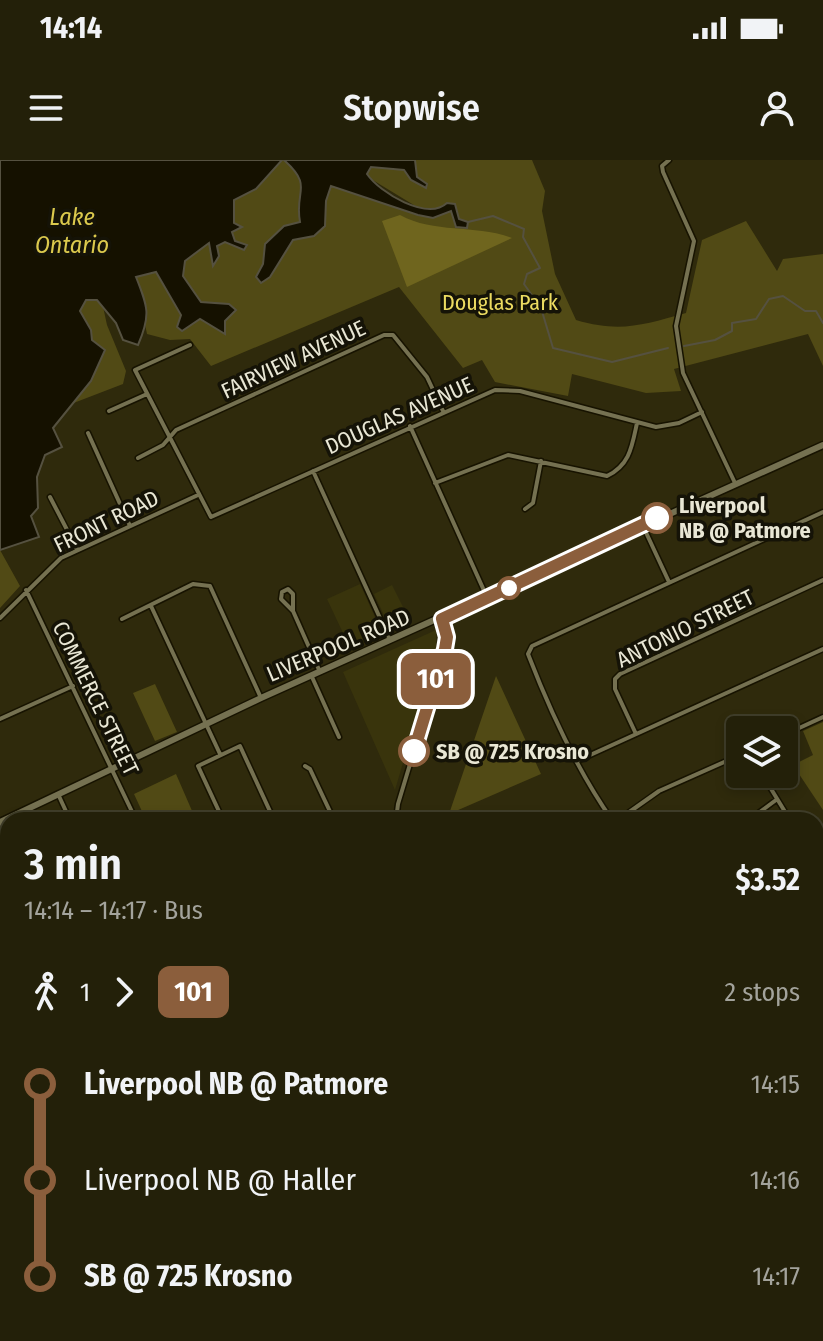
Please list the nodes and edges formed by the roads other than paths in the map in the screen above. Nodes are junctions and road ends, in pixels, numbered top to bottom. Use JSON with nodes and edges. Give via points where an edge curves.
{"nodes":[{"id":1,"x":669,"y":160,"type":"edge"},
{"id":2,"x":190,"y":345,"type":"dead end"},
{"id":3,"x":147,"y":394,"type":"junction"},
{"id":4,"x":109,"y":411,"type":"dead end"},
{"id":5,"x":443,"y":411,"type":"junction"},
{"id":6,"x":702,"y":412,"type":"junction"},
{"id":7,"x":637,"y":423,"type":"junction"},
{"id":8,"x":410,"y":426,"type":"junction"},
{"id":9,"x":88,"y":433,"type":"dead end"},
{"id":10,"x":170,"y":439,"type":"junction"},
{"id":11,"x":823,"y":445,"type":"edge"},
{"id":12,"x":138,"y":458,"type":"dead end"},
{"id":13,"x":541,"y":461,"type":"junction"},
{"id":14,"x":313,"y":471,"type":"junction"},
{"id":15,"x":435,"y":483,"type":"junction"},
{"id":16,"x":735,"y":483,"type":"junction"},
{"id":17,"x":198,"y":495,"type":"junction"},
{"id":18,"x":50,"y":497,"type":"dead end"},
{"id":19,"x":525,"y":509,"type":"dead end"},
{"id":20,"x":823,"y":512,"type":"edge"},
{"id":21,"x":643,"y":525,"type":"junction"},
{"id":22,"x":130,"y":526,"type":"junction"},
{"id":23,"x":77,"y":549,"type":"junction"},
{"id":24,"x":823,"y":580,"type":"edge"},
{"id":25,"x":669,"y":582,"type":"junction"},
{"id":26,"x":26,"y":590,"type":"junction"},
{"id":27,"x":487,"y":598,"type":"junction"},
{"id":28,"x":151,"y":606,"type":"junction"},
{"id":29,"x":293,"y":611,"type":"junction"},
{"id":30,"x":0,"y":618,"type":"edge"},
{"id":31,"x":122,"y":619,"type":"dead end"},
{"id":32,"x":442,"y":619,"type":"junction"},
{"id":33,"x":392,"y":642,"type":"junction"},
{"id":34,"x":823,"y":649,"type":"edge"},
{"id":35,"x":321,"y":673,"type":"junction"},
{"id":36,"x":312,"y":677,"type":"junction"},
{"id":37,"x":73,"y":686,"type":"junction"},
{"id":38,"x":261,"y":698,"type":"junction"},
{"id":39,"x":823,"y":717,"type":"edge"},
{"id":40,"x":0,"y":719,"type":"edge"},
{"id":41,"x":206,"y":724,"type":"junction"},
{"id":42,"x":798,"y":729,"type":"edge"},
{"id":43,"x":636,"y":734,"type":"junction"},
{"id":44,"x":339,"y":737,"type":"dead end"},
{"id":45,"x":220,"y":754,"type":"junction"},
{"id":46,"x":577,"y":761,"type":"junction"},
{"id":47,"x":726,"y":761,"type":"edge"},
{"id":48,"x":305,"y":766,"type":"dead end"},
{"id":49,"x":113,"y":769,"type":"junction"},
{"id":50,"x":770,"y":788,"type":"edge"},
{"id":51,"x":58,"y":794,"type":"junction"},
{"id":52,"x":776,"y":800,"type":"junction"},
{"id":53,"x":21,"y":812,"type":"edge"},
{"id":54,"x":66,"y":812,"type":"edge"},
{"id":55,"x":132,"y":812,"type":"edge"},
{"id":56,"x":219,"y":812,"type":"edge"},
{"id":57,"x":270,"y":812,"type":"edge"},
{"id":58,"x":330,"y":812,"type":"edge"},
{"id":59,"x":397,"y":812,"type":"edge"},
{"id":60,"x":609,"y":812,"type":"edge"},
{"id":61,"x":627,"y":812,"type":"edge"},
{"id":62,"x":760,"y":812,"type":"edge"},
{"id":63,"x":784,"y":812,"type":"edge"}],
"edges":[{"from":1,"to":6,"type":"street","via":[[662,166],[694,241],[676,340],[683,373]]},
{"from":2,"to":3,"type":"street","via":[[135,370]]},
{"from":3,"to":4,"type":"street"},
{"from":3,"to":10,"type":"street"},
{"from":5,"to":7,"type":"street","name":"DOUGLAS AVENUE","via":[[506,389]]},
{"from":5,"to":8,"type":"street","name":"DOUGLAS AVENUE"},
{"from":5,"to":10,"type":"street","name":"FAIRVIEW AVENUE","via":[[427,377],[393,335],[384,335],[176,430]]},
{"from":6,"to":7,"type":"street","name":"DOUGLAS AVENUE","via":[[668,426]]},
{"from":6,"to":16,"type":"street"},
{"from":7,"to":13,"type":"street","via":[[630,454],[607,476]]},
{"from":8,"to":14,"type":"street","name":"DOUGLAS AVENUE"},
{"from":8,"to":15,"type":"street"},
{"from":9,"to":22,"type":"street"},
{"from":10,"to":12,"type":"street"},
{"from":10,"to":17,"type":"street"},
{"from":11,"to":16,"type":"street","name":"LIVERPOOL ROAD"},
{"from":13,"to":15,"type":"street","via":[[508,455]]},
{"from":13,"to":19,"type":"street","via":[[533,503]]},
{"from":14,"to":17,"type":"street","name":"DOUGLAS AVENUE","via":[[211,517]]},
{"from":14,"to":33,"type":"street"},
{"from":15,"to":27,"type":"street"},
{"from":16,"to":21,"type":"street","name":"LIVERPOOL ROAD"},
{"from":17,"to":22,"type":"street","name":"FRONT ROAD"},
{"from":18,"to":23,"type":"street"},
{"from":20,"to":25,"type":"street"},
{"from":21,"to":25,"type":"street"},
{"from":21,"to":27,"type":"street","name":"LIVERPOOL ROAD"},
{"from":22,"to":23,"type":"street","name":"FRONT ROAD"},
{"from":23,"to":26,"type":"street","name":"FRONT ROAD"},
{"from":24,"to":43,"type":"street","name":"ANTONIO STREET","via":[[620,674],[615,689]]},
{"from":25,"to":46,"type":"street","via":[[532,646],[528,654]]},
{"from":26,"to":30,"type":"street","name":"FRONT ROAD"},
{"from":26,"to":37,"type":"street","name":"COMMERCE STREET"},
{"from":27,"to":32,"type":"street","name":"LIVERPOOL ROAD"},
{"from":28,"to":31,"type":"street"},
{"from":28,"to":38,"type":"street","via":[[193,584],[210,586]]},
{"from":28,"to":41,"type":"street"},
{"from":29,"to":29,"type":"street","via":[[293,594],[288,589],[281,599]]},
{"from":29,"to":35,"type":"street"},
{"from":32,"to":33,"type":"street","name":"LIVERPOOL ROAD"},
{"from":32,"to":59,"type":"street","via":[[445,649]]},
{"from":33,"to":35,"type":"street","name":"LIVERPOOL ROAD"},
{"from":34,"to":43,"type":"street"},
{"from":35,"to":36,"type":"street","name":"LIVERPOOL ROAD"},
{"from":36,"to":38,"type":"street","name":"LIVERPOOL ROAD"},
{"from":36,"to":44,"type":"street"},
{"from":37,"to":40,"type":"street"},
{"from":37,"to":49,"type":"street","name":"COMMERCE STREET"},
{"from":38,"to":41,"type":"street","name":"LIVERPOOL ROAD"},
{"from":39,"to":42,"type":"street"},
{"from":41,"to":45,"type":"street"},
{"from":41,"to":49,"type":"street","name":"LIVERPOOL ROAD"},
{"from":43,"to":46,"type":"street"},
{"from":45,"to":56,"type":"street","via":[[198,766]]},
{"from":45,"to":57,"type":"street","via":[[240,746]]},
{"from":46,"to":60,"type":"street"},
{"from":47,"to":61,"type":"street","via":[[659,791]]},
{"from":48,"to":58,"type":"street"},
{"from":49,"to":51,"type":"street","name":"LIVERPOOL ROAD"},
{"from":49,"to":55,"type":"street","name":"COMMERCE STREET"},
{"from":50,"to":52,"type":"street"},
{"from":51,"to":53,"type":"street","name":"LIVERPOOL ROAD"},
{"from":51,"to":54,"type":"street"},
{"from":52,"to":62,"type":"street"},
{"from":52,"to":63,"type":"street"}]}
